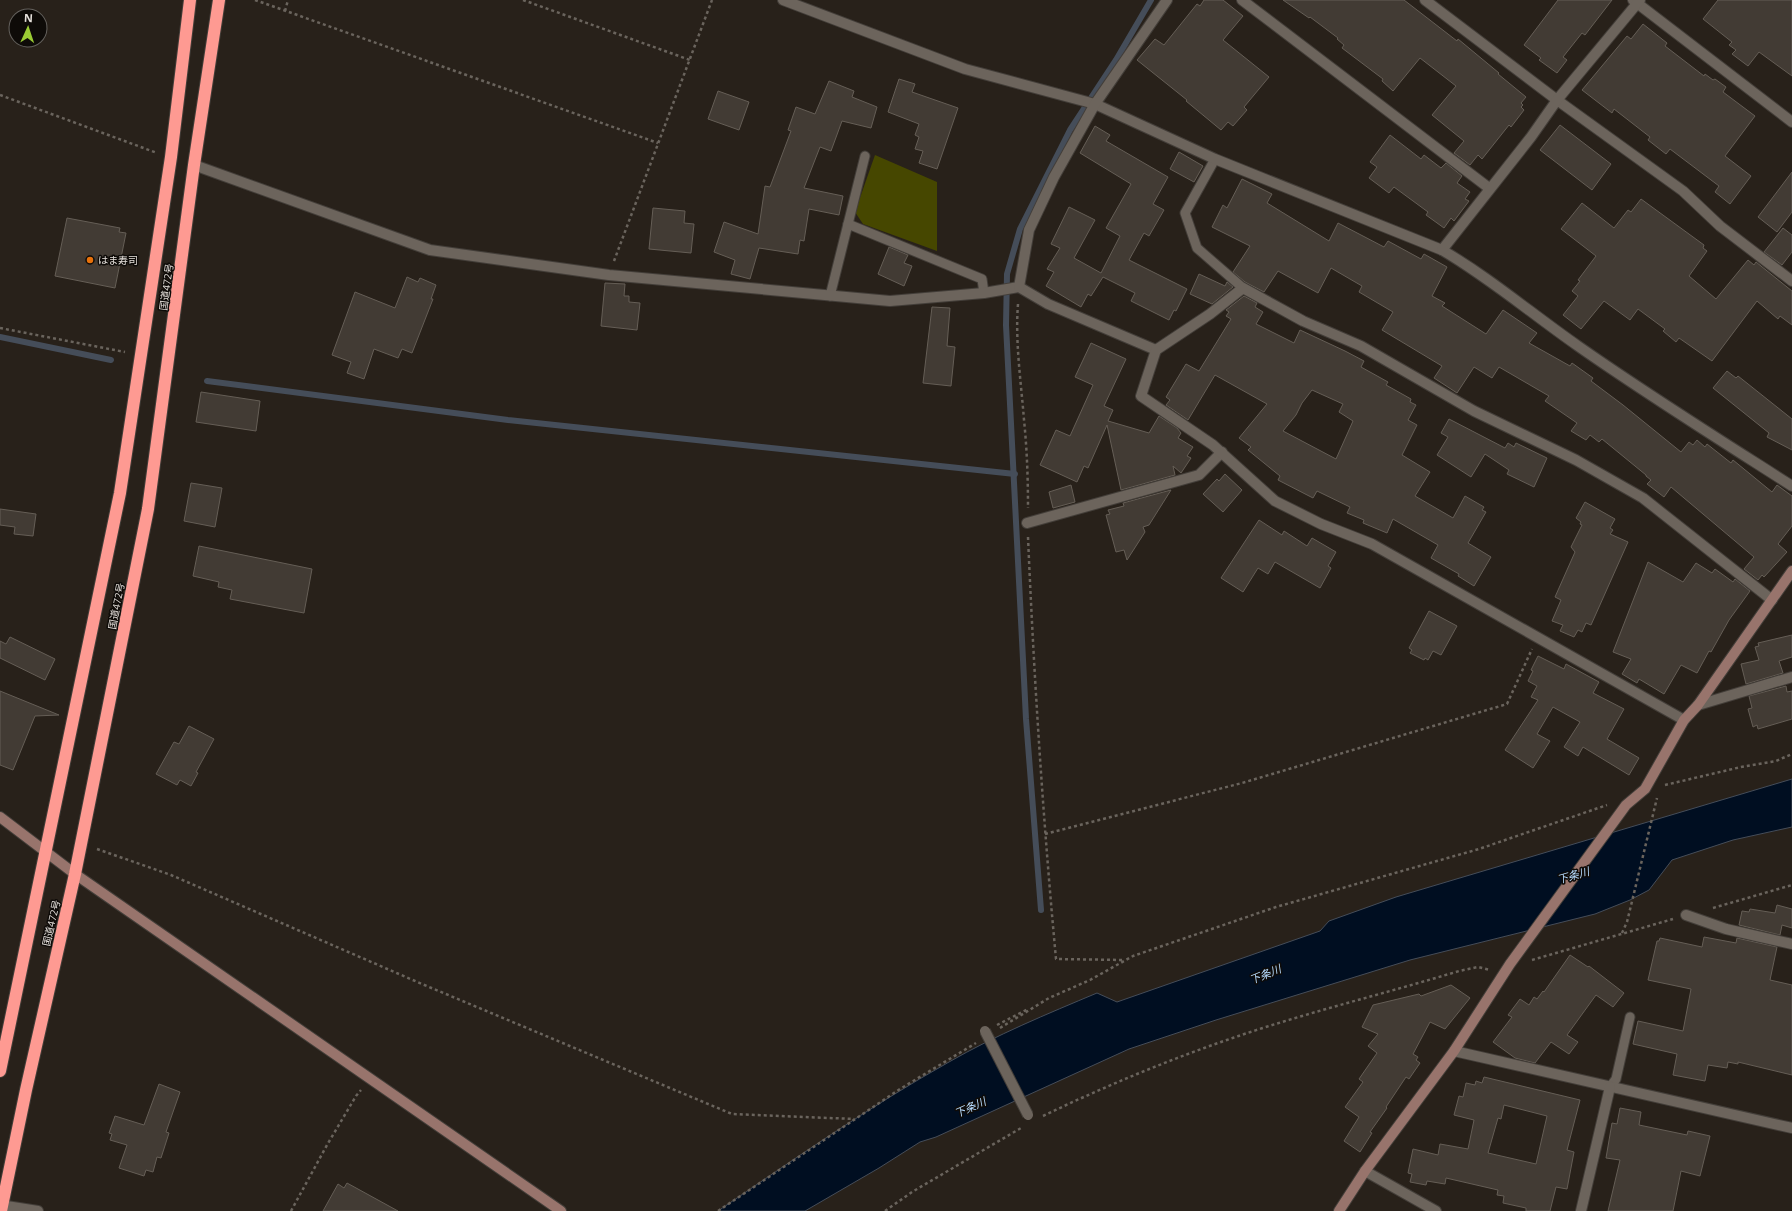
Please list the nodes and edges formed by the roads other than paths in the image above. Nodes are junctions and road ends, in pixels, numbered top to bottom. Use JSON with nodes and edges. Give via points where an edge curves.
{"nodes":[{"id":1,"x":190,"y":0,"type":"edge"},
{"id":2,"x":219,"y":0,"type":"edge"},
{"id":3,"x":783,"y":0,"type":"edge"},
{"id":4,"x":1167,"y":0,"type":"edge"},
{"id":5,"x":1242,"y":0,"type":"edge"},
{"id":6,"x":1425,"y":0,"type":"edge"},
{"id":7,"x":1637,"y":1,"type":"edge"},
{"id":8,"x":1557,"y":100,"type":"junction"},
{"id":9,"x":1095,"y":104,"type":"junction"},
{"id":10,"x":1792,"y":122,"type":"edge"},
{"id":11,"x":865,"y":156,"type":"dead end"},
{"id":12,"x":1215,"y":159,"type":"junction"},
{"id":13,"x":194,"y":165,"type":"junction"},
{"id":14,"x":1489,"y":188,"type":"junction"},
{"id":15,"x":848,"y":224,"type":"junction"},
{"id":16,"x":1442,"y":250,"type":"junction"},
{"id":17,"x":1792,"y":281,"type":"edge"},
{"id":18,"x":1019,"y":287,"type":"junction"},
{"id":19,"x":1243,"y":288,"type":"junction"},
{"id":20,"x":984,"y":293,"type":"junction"},
{"id":21,"x":830,"y":296,"type":"junction"},
{"id":22,"x":1156,"y":350,"type":"junction"},
{"id":23,"x":1222,"y":452,"type":"junction"},
{"id":24,"x":1792,"y":486,"type":"edge"},
{"id":25,"x":1028,"y":523,"type":"road end"},
{"id":26,"x":1792,"y":571,"type":"edge"},
{"id":27,"x":1772,"y":600,"type":"junction"},
{"id":28,"x":1792,"y":677,"type":"edge"},
{"id":29,"x":1698,"y":705,"type":"junction"},
{"id":30,"x":1684,"y":720,"type":"junction"},
{"id":31,"x":0,"y":817,"type":"edge"},
{"id":32,"x":46,"y":851,"type":"junction"},
{"id":33,"x":75,"y":874,"type":"junction"},
{"id":34,"x":1686,"y":915,"type":"road end"},
{"id":35,"x":1792,"y":944,"type":"edge"},
{"id":36,"x":1630,"y":1017,"type":"dead end"},
{"id":37,"x":989,"y":1031,"type":"road end"},
{"id":38,"x":3,"y":1039,"type":"edge"},
{"id":39,"x":1454,"y":1051,"type":"junction"},
{"id":40,"x":0,"y":1071,"type":"edge"},
{"id":41,"x":1610,"y":1087,"type":"junction"},
{"id":42,"x":1030,"y":1118,"type":"road end"},
{"id":43,"x":1792,"y":1128,"type":"edge"},
{"id":44,"x":1365,"y":1171,"type":"junction"},
{"id":45,"x":1,"y":1207,"type":"edge"},
{"id":46,"x":38,"y":1211,"type":"edge"},
{"id":47,"x":560,"y":1211,"type":"edge"},
{"id":48,"x":1339,"y":1211,"type":"edge"},
{"id":49,"x":1436,"y":1211,"type":"edge"},
{"id":50,"x":1581,"y":1211,"type":"edge"}],
"edges":[{"from":1,"to":32,"type":"highway","name":"国道472号","via":[[171,157],[120,493]]},
{"from":2,"to":13,"type":"highway","name":"国道472号"},
{"from":3,"to":9,"type":"street","via":[[965,69]]},
{"from":4,"to":9,"type":"street"},
{"from":5,"to":14,"type":"street"},
{"from":6,"to":8,"type":"street"},
{"from":7,"to":8,"type":"street"},
{"from":7,"to":10,"type":"street"},
{"from":8,"to":14,"type":"street","via":[[1531,137]]},
{"from":8,"to":17,"type":"street","via":[[1683,191],[1720,226]]},
{"from":9,"to":12,"type":"street"},
{"from":9,"to":18,"type":"street","via":[[1054,177],[1029,230]]},
{"from":11,"to":15,"type":"lane"},
{"from":12,"to":16,"type":"street"},
{"from":12,"to":19,"type":"lane","via":[[1185,213],[1197,248]]},
{"from":13,"to":21,"type":"street","via":[[430,250],[609,275]]},
{"from":13,"to":33,"type":"highway","name":"国道472号","via":[[148,509]]},
{"from":14,"to":16,"type":"street"},
{"from":15,"to":20,"type":"lane","via":[[982,279]]},
{"from":15,"to":21,"type":"lane"},
{"from":16,"to":24,"type":"street","via":[[1472,268],[1553,329],[1634,385]]},
{"from":18,"to":20,"type":"street"},
{"from":18,"to":22,"type":"street","via":[[1048,304]]},
{"from":19,"to":22,"type":"street","via":[[1210,314]]},
{"from":19,"to":27,"type":"street","via":[[1303,321],[1361,346],[1474,411],[1576,460],[1643,498]]},
{"from":20,"to":21,"type":"street","via":[[890,301]]},
{"from":22,"to":23,"type":"street","via":[[1141,396]]},
{"from":23,"to":25,"type":"street","via":[[1199,475]]},
{"from":23,"to":30,"type":"street","via":[[1275,501],[1321,524],[1372,544]]},
{"from":26,"to":27,"type":"street"},
{"from":27,"to":29,"type":"street"},
{"from":28,"to":29,"type":"street"},
{"from":29,"to":30,"type":"street"},
{"from":30,"to":39,"type":"street","via":[[1645,790],[1626,806],[1517,954]]},
{"from":31,"to":32,"type":"street"},
{"from":32,"to":33,"type":"street"},
{"from":32,"to":38,"type":"highway","name":"国道472号"},
{"from":33,"to":45,"type":"highway","name":"国道472号"},
{"from":33,"to":47,"type":"street"},
{"from":34,"to":35,"type":"street","via":[[1726,929]]},
{"from":36,"to":41,"type":"lane","via":[[1616,1079]]},
{"from":37,"to":42,"type":"street","bridge":true},
{"from":38,"to":40,"type":"highway","name":"国道472号"},
{"from":39,"to":41,"type":"street"},
{"from":39,"to":44,"type":"street"},
{"from":41,"to":43,"type":"street"},
{"from":41,"to":50,"type":"street"},
{"from":44,"to":48,"type":"street"},
{"from":44,"to":49,"type":"street"},
{"from":45,"to":46,"type":"street"}]}
